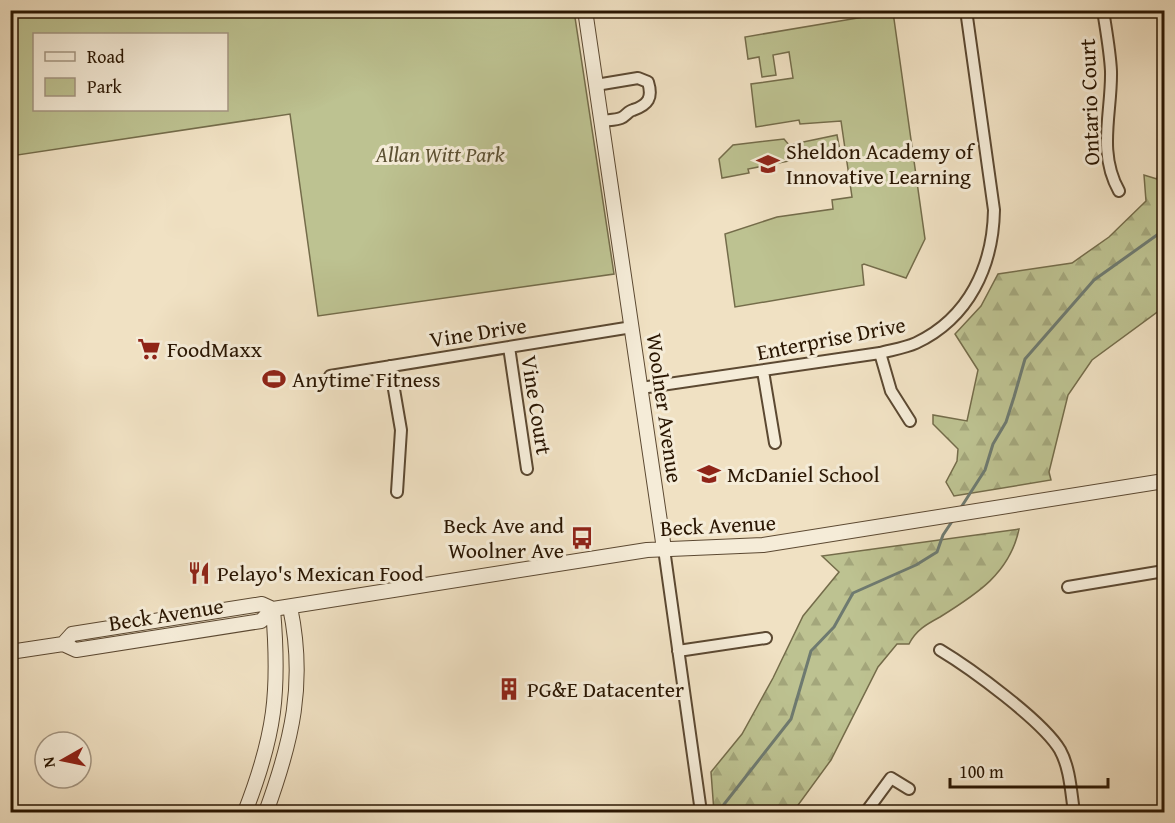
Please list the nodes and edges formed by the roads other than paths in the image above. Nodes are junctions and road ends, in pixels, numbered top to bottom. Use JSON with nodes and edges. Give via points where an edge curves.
{"nodes":[{"id":1,"x":585,"y":10,"type":"edge"},
{"id":2,"x":1103,"y":10,"type":"edge"},
{"id":3,"x":968,"y":11,"type":"edge"},
{"id":4,"x":596,"y":85,"type":"junction"},
{"id":5,"x":602,"y":120,"type":"junction"},
{"id":6,"x":1119,"y":190,"type":"dead end"},
{"id":7,"x":632,"y":327,"type":"junction"},
{"id":8,"x":509,"y":347,"type":"junction"},
{"id":9,"x":880,"y":353,"type":"junction"},
{"id":10,"x":390,"y":366,"type":"junction"},
{"id":11,"x":763,"y":371,"type":"junction"},
{"id":12,"x":330,"y":376,"type":"dead end"},
{"id":13,"x":641,"y":388,"type":"junction"},
{"id":14,"x":1164,"y":410,"type":"edge"},
{"id":15,"x":910,"y":421,"type":"dead end"},
{"id":16,"x":775,"y":443,"type":"dead end"},
{"id":17,"x":1164,"y":453,"type":"edge"},
{"id":18,"x":527,"y":469,"type":"dead end"},
{"id":19,"x":1164,"y":481,"type":"edge"},
{"id":20,"x":397,"y":492,"type":"dead end"},
{"id":21,"x":664,"y":549,"type":"junction"},
{"id":22,"x":1164,"y":571,"type":"edge"},
{"id":23,"x":1068,"y":587,"type":"dead end"},
{"id":24,"x":290,"y":607,"type":"junction"},
{"id":25,"x":273,"y":609,"type":"junction"},
{"id":26,"x":766,"y":638,"type":"dead end"},
{"id":27,"x":940,"y":650,"type":"dead end"},
{"id":28,"x":678,"y":651,"type":"junction"},
{"id":29,"x":10,"y":652,"type":"edge"},
{"id":30,"x":909,"y":789,"type":"dead end"},
{"id":31,"x":245,"y":813,"type":"edge"},
{"id":32,"x":266,"y":813,"type":"edge"},
{"id":33,"x":701,"y":813,"type":"edge"},
{"id":34,"x":866,"y":813,"type":"edge"},
{"id":35,"x":1074,"y":813,"type":"edge"}],
"edges":[{"from":1,"to":4,"type":"street","name":"Woolner Avenue"},
{"from":2,"to":6,"type":"street","name":"Ontario Court","via":[[1111,72],[1107,158]]},
{"from":3,"to":9,"type":"street","name":"Enterprise Drive","via":[[994,210],[988,260],[962,309],[915,344]]},
{"from":4,"to":5,"type":"street","name":"Woolner Avenue"},
{"from":4,"to":5,"type":"street","via":[[638,78],[648,82],[651,90],[650,100],[644,106],[621,118]]},
{"from":5,"to":7,"type":"street","name":"Woolner Avenue"},
{"from":7,"to":8,"type":"street","name":"Vine Drive"},
{"from":7,"to":13,"type":"street","name":"Woolner Avenue"},
{"from":8,"to":10,"type":"street","name":"Vine Drive"},
{"from":8,"to":18,"type":"street","name":"Vine Court"},
{"from":9,"to":11,"type":"street","name":"Enterprise Drive"},
{"from":9,"to":15,"type":"street","via":[[891,391]]},
{"from":10,"to":12,"type":"street","name":"Vine Drive"},
{"from":10,"to":20,"type":"street","via":[[401,430]]},
{"from":11,"to":13,"type":"street","name":"Enterprise Drive"},
{"from":11,"to":16,"type":"street"},
{"from":13,"to":21,"type":"street","name":"Woolner Avenue"},
{"from":14,"to":17,"type":"street"},
{"from":19,"to":21,"type":"street","name":"Beck Avenue","via":[[763,546]]},
{"from":21,"to":24,"type":"street","name":"Beck Avenue"},
{"from":21,"to":28,"type":"street","name":"Woolner Avenue"},
{"from":22,"to":23,"type":"street"},
{"from":24,"to":25,"type":"street","name":"Beck Avenue"},
{"from":24,"to":32,"type":"street","via":[[298,663],[295,713],[289,746]]},
{"from":25,"to":29,"type":"street","name":"Beck Avenue","via":[[261,621],[76,650],[63,644]]},
{"from":25,"to":31,"type":"street","via":[[275,712]]},
{"from":26,"to":28,"type":"street"},
{"from":27,"to":35,"type":"street","via":[[1051,738],[1066,767]]},
{"from":28,"to":33,"type":"street","name":"Woolner Avenue"},
{"from":30,"to":34,"type":"street","via":[[891,778]]}]}
